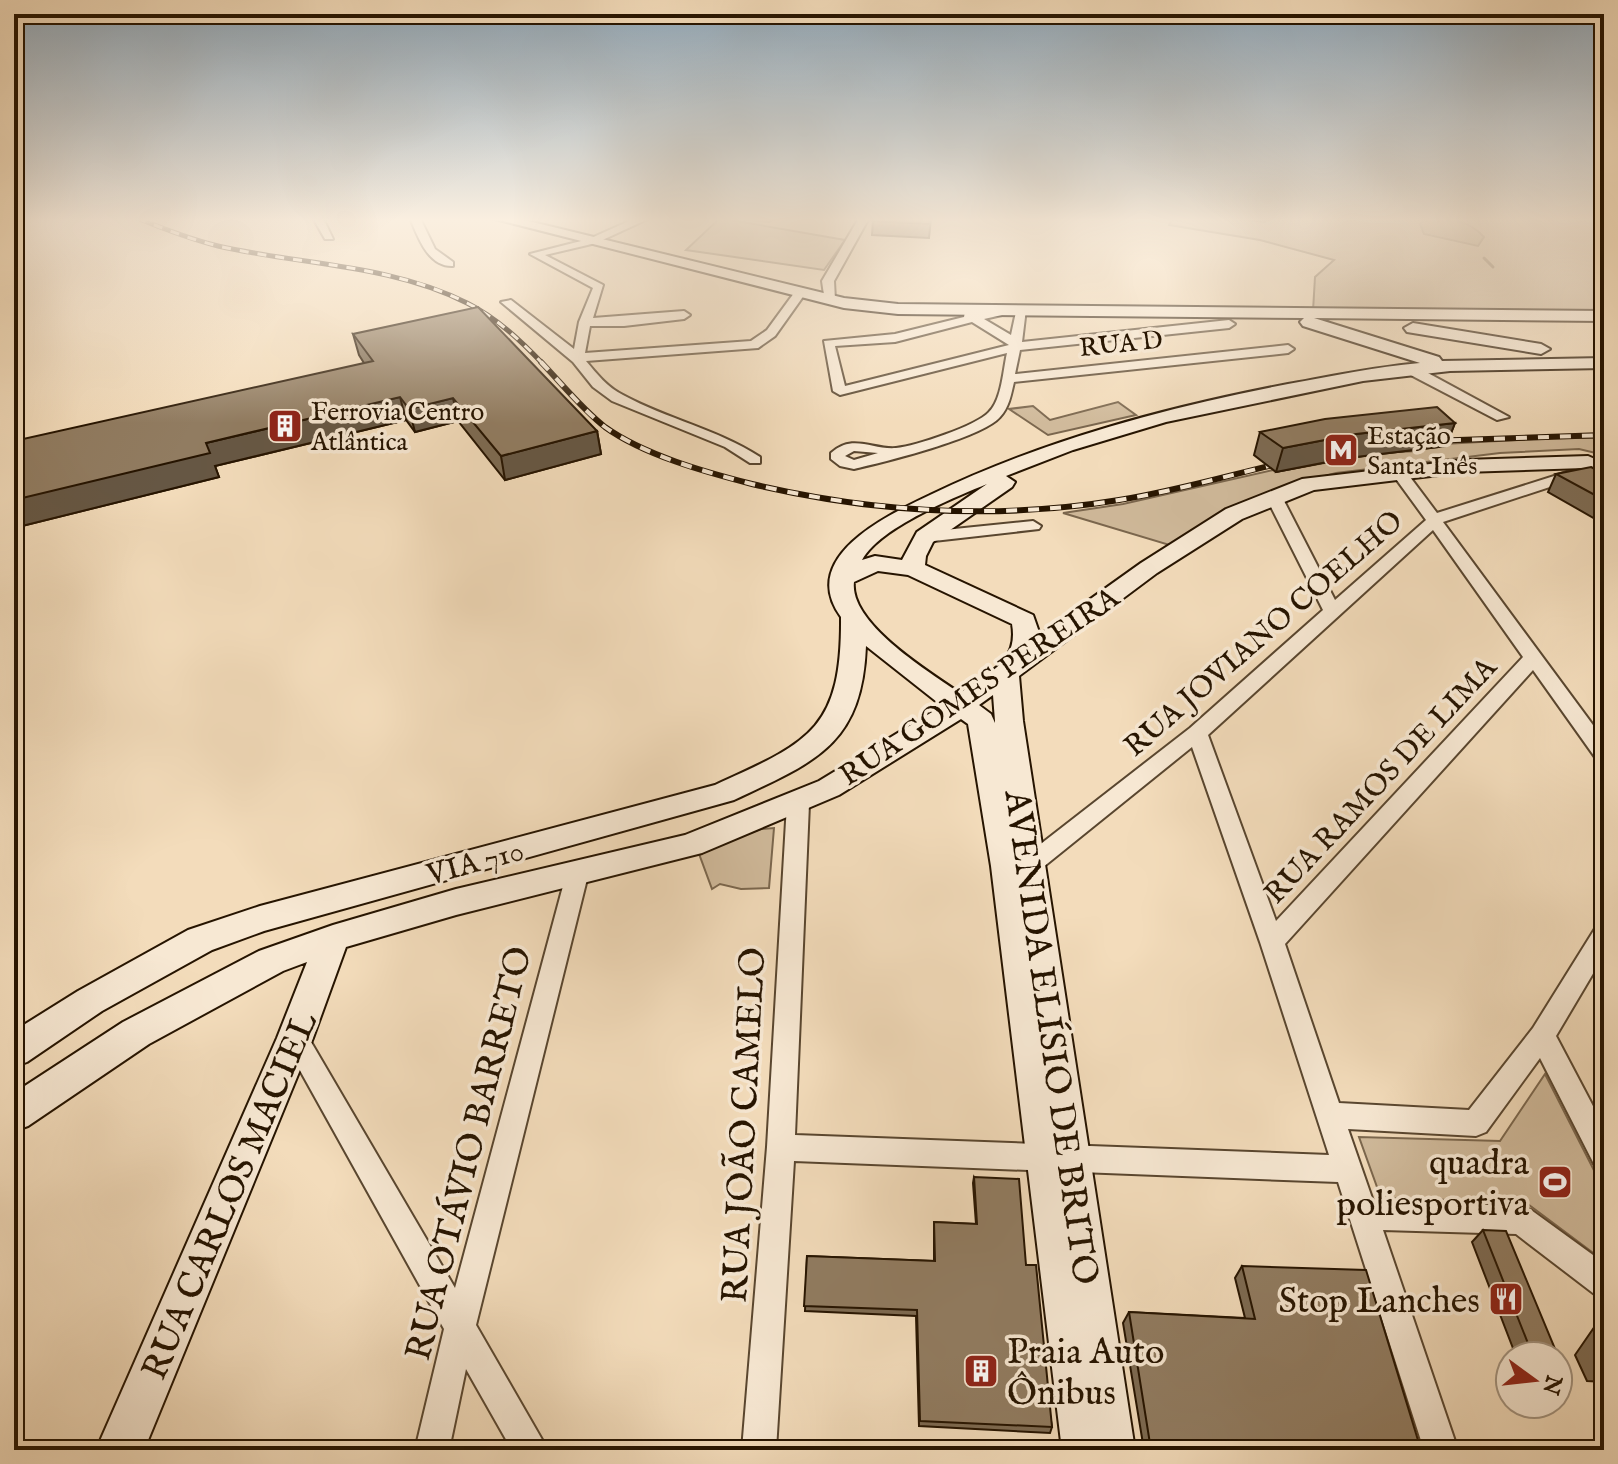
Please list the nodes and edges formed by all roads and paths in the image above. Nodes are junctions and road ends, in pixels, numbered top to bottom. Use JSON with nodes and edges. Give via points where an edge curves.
{"nodes":[{"id":1,"x":598,"y":286,"type":"edge"},
{"id":2,"x":781,"y":286,"type":"edge"},
{"id":3,"x":828,"y":286,"type":"edge"},
{"id":4,"x":801,"y":291,"type":"junction"},
{"id":5,"x":829,"y":300,"type":"junction"},
{"id":6,"x":507,"y":302,"type":"dead end"},
{"id":7,"x":1022,"y":312,"type":"junction"},
{"id":8,"x":1265,"y":313,"type":"junction"},
{"id":9,"x":969,"y":314,"type":"junction"},
{"id":10,"x":684,"y":315,"type":"dead end"},
{"id":11,"x":1604,"y":316,"type":"edge"},
{"id":12,"x":585,"y":322,"type":"junction"},
{"id":13,"x":1604,"y":323,"type":"edge"},
{"id":14,"x":1229,"y":324,"type":"dead end"},
{"id":15,"x":1522,"y":328,"type":"junction"},
{"id":16,"x":1480,"y":341,"type":"junction"},
{"id":17,"x":1015,"y":345,"type":"junction"},
{"id":18,"x":1288,"y":349,"type":"dead end"},
{"id":19,"x":1535,"y":349,"type":"junction"},
{"id":20,"x":1604,"y":355,"type":"edge"},
{"id":21,"x":578,"y":359,"type":"junction"},
{"id":22,"x":1427,"y":359,"type":"junction"},
{"id":23,"x":1604,"y":363,"type":"edge"},
{"id":24,"x":1402,"y":364,"type":"junction"},
{"id":25,"x":1454,"y":366,"type":"junction"},
{"id":26,"x":1007,"y":379,"type":"junction"},
{"id":27,"x":1502,"y":417,"type":"dead end"},
{"id":28,"x":891,"y":452,"type":"dead end"},
{"id":29,"x":1036,"y":457,"type":"junction"},
{"id":30,"x":755,"y":460,"type":"dead end"},
{"id":31,"x":1593,"y":468,"type":"edge"},
{"id":32,"x":1399,"y":472,"type":"junction"},
{"id":33,"x":1604,"y":488,"type":"edge"},
{"id":34,"x":1274,"y":497,"type":"junction"},
{"id":35,"x":1436,"y":519,"type":"junction"},
{"id":36,"x":1033,"y":526,"type":"dead end"},
{"id":37,"x":925,"y":537,"type":"junction"},
{"id":38,"x":914,"y":569,"type":"junction"},
{"id":39,"x":843,"y":578,"type":"junction"},
{"id":40,"x":1332,"y":610,"type":"junction"},
{"id":41,"x":853,"y":615,"type":"junction"},
{"id":42,"x":1024,"y":620,"type":"junction"},
{"id":43,"x":1068,"y":627,"type":"junction"},
{"id":44,"x":1533,"y":658,"type":"junction"},
{"id":45,"x":1013,"y":665,"type":"junction"},
{"id":46,"x":960,"y":705,"type":"junction"},
{"id":47,"x":1197,"y":733,"type":"junction"},
{"id":48,"x":1604,"y":755,"type":"edge"},
{"id":49,"x":798,"y":804,"type":"junction"},
{"id":50,"x":1018,"y":866,"type":"junction"},
{"id":51,"x":577,"y":875,"type":"junction"},
{"id":52,"x":1604,"y":934,"type":"edge"},
{"id":53,"x":333,"y":938,"type":"junction"},
{"id":54,"x":1272,"y":942,"type":"junction"},
{"id":55,"x":1542,"y":1036,"type":"junction"},
{"id":56,"x":295,"y":1038,"type":"junction"},
{"id":57,"x":14,"y":1051,"type":"edge"},
{"id":58,"x":14,"y":1114,"type":"edge"},
{"id":59,"x":1329,"y":1115,"type":"junction"},
{"id":60,"x":781,"y":1147,"type":"junction"},
{"id":61,"x":1604,"y":1155,"type":"edge"},
{"id":62,"x":1058,"y":1159,"type":"junction"},
{"id":63,"x":1347,"y":1169,"type":"junction"},
{"id":64,"x":1363,"y":1215,"type":"junction"},
{"id":65,"x":1604,"y":1282,"type":"edge"},
{"id":66,"x":459,"y":1330,"type":"junction"},
{"id":67,"x":120,"y":1450,"type":"edge"},
{"id":68,"x":432,"y":1450,"type":"edge"},
{"id":69,"x":531,"y":1450,"type":"edge"},
{"id":70,"x":759,"y":1450,"type":"edge"},
{"id":71,"x":1086,"y":1450,"type":"edge"},
{"id":72,"x":1111,"y":1450,"type":"edge"},
{"id":73,"x":1441,"y":1450,"type":"edge"}],
"edges":[{"from":1,"to":12,"type":"street"},
{"from":2,"to":4,"type":"main road"},
{"from":3,"to":5,"type":"street"},
{"from":4,"to":5,"type":"main road"},
{"from":4,"to":21,"type":"street","via":[[771,333],[754,345]]},
{"from":5,"to":9,"type":"main road"},
{"from":6,"to":21,"type":"street"},
{"from":7,"to":8,"type":"main road"},
{"from":7,"to":9,"type":"main road"},
{"from":7,"to":17,"type":"street"},
{"from":8,"to":11,"type":"main road"},
{"from":8,"to":16,"type":"main road","via":[[1390,323]]},
{"from":8,"to":24,"type":"main road","via":[[1314,324]]},
{"from":9,"to":17,"type":"street"},
{"from":9,"to":17,"type":"street","via":[[895,338],[828,344],[840,391]]},
{"from":10,"to":12,"type":"street"},
{"from":12,"to":21,"type":"street"},
{"from":13,"to":15,"type":"main road"},
{"from":14,"to":17,"type":"street"},
{"from":15,"to":16,"type":"main road"},
{"from":15,"to":19,"type":"main road"},
{"from":16,"to":19,"type":"main road"},
{"from":16,"to":22,"type":"main road"},
{"from":17,"to":26,"type":"street"},
{"from":18,"to":26,"type":"street","name":"RUA D"},
{"from":19,"to":20,"type":"main road"},
{"from":21,"to":30,"type":"street","via":[[617,398],[730,444]]},
{"from":22,"to":24,"type":"main road"},
{"from":22,"to":25,"type":"main road"},
{"from":23,"to":25,"type":"main road"},
{"from":24,"to":25,"type":"main road"},
{"from":24,"to":27,"type":"street","via":[[1442,394],[1459,394]]},
{"from":24,"to":29,"type":"main road","via":[[1202,407]]},
{"from":26,"to":28,"type":"street","via":[[994,416],[958,434]]},
{"from":29,"to":37,"type":"main road"},
{"from":29,"to":39,"type":"main road","via":[[953,491],[860,544]]},
{"from":31,"to":32,"type":"main road","name":"RUA GOMES PEREIRA","via":[[1555,463]]},
{"from":31,"to":33,"type":"main road"},
{"from":31,"to":35,"type":"street","name":"RUA JOVIANO COELHO"},
{"from":32,"to":34,"type":"main road","name":"RUA GOMES PEREIRA","via":[[1321,482]]},
{"from":32,"to":35,"type":"street"},
{"from":34,"to":40,"type":"street"},
{"from":34,"to":43,"type":"main road","name":"RUA GOMES PEREIRA","via":[[1234,514]]},
{"from":35,"to":40,"type":"street","name":"RUA JOVIANO COELHO"},
{"from":35,"to":44,"type":"street"},
{"from":36,"to":37,"type":"street"},
{"from":37,"to":38,"type":"main road","via":[[915,550]]},
{"from":38,"to":39,"type":"main road","via":[[875,563]]},
{"from":38,"to":42,"type":"main road"},
{"from":39,"to":41,"type":"main road","via":[[841,596]]},
{"from":40,"to":47,"type":"street","name":"RUA JOVIANO COELHO"},
{"from":41,"to":46,"type":"main road","name":"AVENIDA ELÍSIO DE BRITO","via":[[907,670]]},
{"from":41,"to":57,"type":"main road","name":"VIA 710","via":[[849,684],[832,726],[814,746],[786,763],[724,793],[260,919],[200,940]]},
{"from":42,"to":43,"type":"main road"},
{"from":42,"to":45,"type":"main road","name":"AVENIDA ELÍSIO DE BRITO","via":[[1028,641]]},
{"from":43,"to":45,"type":"main road","name":"RUA GOMES PEREIRA"},
{"from":44,"to":48,"type":"street"},
{"from":44,"to":54,"type":"street","name":"RUA RAMOS DE LIMA"},
{"from":45,"to":46,"type":"main road","name":"RUA GOMES PEREIRA"},
{"from":45,"to":50,"type":"main road","name":"AVENIDA ELÍSIO DE BRITO"},
{"from":46,"to":49,"type":"main road","name":"RUA GOMES PEREIRA"},
{"from":46,"to":50,"type":"main road","name":"AVENIDA ELÍSIO DE BRITO","via":[[981,720]]},
{"from":47,"to":50,"type":"street","name":"RUA JOVIANO COELHO"},
{"from":47,"to":54,"type":"street"},
{"from":49,"to":51,"type":"main road","name":"RUA GOMES PEREIRA","via":[[691,845]]},
{"from":49,"to":60,"type":"street","name":"RUA JOÃO CAMELO"},
{"from":50,"to":62,"type":"main road","name":"AVENIDA ELÍSIO DE BRITO"},
{"from":51,"to":53,"type":"main road","name":"RUA GOMES PEREIRA","via":[[456,902]]},
{"from":51,"to":66,"type":"street","name":"RUA OTÁVIO BARRETO"},
{"from":52,"to":55,"type":"street"},
{"from":53,"to":56,"type":"main road","name":"RUA CARLOS MACIEL"},
{"from":53,"to":58,"type":"main road","name":"RUA GOMES PEREIRA","via":[[271,961],[188,1003]]},
{"from":54,"to":59,"type":"street"},
{"from":55,"to":59,"type":"street","via":[[1476,1123]]},
{"from":55,"to":61,"type":"street"},
{"from":56,"to":66,"type":"street"},
{"from":56,"to":67,"type":"main road","name":"RUA CARLOS MACIEL"},
{"from":59,"to":63,"type":"street"},
{"from":60,"to":62,"type":"street"},
{"from":60,"to":70,"type":"street","name":"RUA JOÃO CAMELO"},
{"from":62,"to":63,"type":"street"},
{"from":62,"to":71,"type":"main road","name":"AVENIDA ELÍSIO DE BRITO"},
{"from":62,"to":72,"type":"main road","name":"AVENIDA ELÍSIO DE BRITO"},
{"from":63,"to":64,"type":"street"},
{"from":64,"to":65,"type":"street","via":[[1521,1220]]},
{"from":64,"to":73,"type":"street"},
{"from":66,"to":68,"type":"street","name":"RUA OTÁVIO BARRETO"},
{"from":66,"to":69,"type":"street"}]}
